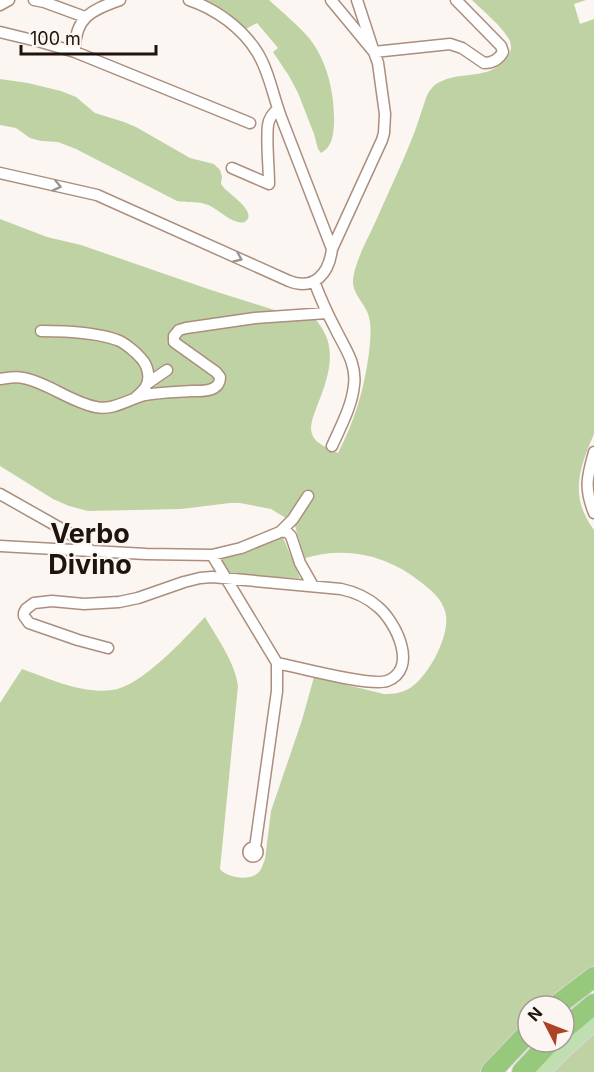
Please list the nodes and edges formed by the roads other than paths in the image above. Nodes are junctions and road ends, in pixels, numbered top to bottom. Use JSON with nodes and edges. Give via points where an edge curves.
{"nodes":[{"id":1,"x":9,"y":0,"type":"edge"},
{"id":2,"x":34,"y":0,"type":"edge"},
{"id":3,"x":120,"y":0,"type":"edge"},
{"id":4,"x":189,"y":0,"type":"edge"},
{"id":5,"x":331,"y":0,"type":"edge"},
{"id":6,"x":357,"y":0,"type":"edge"},
{"id":7,"x":456,"y":0,"type":"edge"},
{"id":8,"x":0,"y":5,"type":"edge"},
{"id":9,"x":85,"y":17,"type":"junction"},
{"id":10,"x":0,"y":32,"type":"edge"},
{"id":11,"x":75,"y":52,"type":"junction"},
{"id":12,"x":374,"y":52,"type":"junction"},
{"id":13,"x":278,"y":109,"type":"junction"},
{"id":14,"x":250,"y":123,"type":"dead end"},
{"id":15,"x":232,"y":168,"type":"dead end"},
{"id":16,"x":0,"y":173,"type":"edge"},
{"id":17,"x":332,"y":249,"type":"junction"},
{"id":18,"x":314,"y":281,"type":"junction"},
{"id":19,"x":327,"y":313,"type":"junction"},
{"id":20,"x":41,"y":331,"type":"dead end"},
{"id":21,"x":167,"y":370,"type":"dead end"},
{"id":22,"x":0,"y":380,"type":"edge"},
{"id":23,"x":148,"y":383,"type":"junction"},
{"id":24,"x":133,"y":398,"type":"junction"},
{"id":25,"x":332,"y":446,"type":"dead end"},
{"id":26,"x":594,"y":452,"type":"edge"},
{"id":27,"x":0,"y":494,"type":"edge"},
{"id":28,"x":308,"y":496,"type":"dead end"},
{"id":29,"x":594,"y":513,"type":"edge"},
{"id":30,"x":280,"y":532,"type":"junction"},
{"id":31,"x":0,"y":546,"type":"edge"},
{"id":32,"x":90,"y":550,"type":"junction"},
{"id":33,"x":212,"y":555,"type":"junction"},
{"id":34,"x":225,"y":578,"type":"junction"},
{"id":35,"x":313,"y":586,"type":"junction"},
{"id":36,"x":108,"y":648,"type":"dead end"},
{"id":37,"x":277,"y":663,"type":"junction"},
{"id":38,"x":255,"y":848,"type":"dead end"},
{"id":39,"x":594,"y":977,"type":"edge"},
{"id":40,"x":572,"y":994,"type":"edge"},
{"id":41,"x":594,"y":1004,"type":"edge"},
{"id":42,"x":576,"y":1019,"type":"edge"},
{"id":43,"x":594,"y":1022,"type":"edge"},
{"id":44,"x":516,"y":1046,"type":"edge"},
{"id":45,"x":539,"y":1054,"type":"edge"},
{"id":46,"x":491,"y":1072,"type":"edge"},
{"id":47,"x":522,"y":1072,"type":"edge"},
{"id":48,"x":541,"y":1072,"type":"edge"}],
"edges":[{"from":1,"to":8,"type":"street"},
{"from":2,"to":9,"type":"street"},
{"from":3,"to":9,"type":"street"},
{"from":4,"to":13,"type":"street","via":[[220,15],[247,39],[263,65]]},
{"from":5,"to":12,"type":"street"},
{"from":6,"to":12,"type":"street"},
{"from":7,"to":12,"type":"street","via":[[501,46],[503,52],[495,60],[484,63],[450,44]]},
{"from":9,"to":11,"type":"street","via":[[77,32]]},
{"from":10,"to":11,"type":"street"},
{"from":11,"to":14,"type":"street"},
{"from":12,"to":17,"type":"street","via":[[385,114],[384,133]]},
{"from":13,"to":15,"type":"street","via":[[268,126],[269,184]]},
{"from":13,"to":17,"type":"street"},
{"from":16,"to":18,"type":"street","one_way":true,"via":[[97,195],[299,285]]},
{"from":17,"to":18,"type":"street","via":[[326,271]]},
{"from":18,"to":19,"type":"street"},
{"from":19,"to":24,"type":"street","via":[[186,328],[176,333],[173,341],[218,374],[215,388]]},
{"from":19,"to":25,"type":"street","via":[[350,356],[355,376],[349,407]]},
{"from":20,"to":23,"type":"street","via":[[116,339],[145,364]]},
{"from":21,"to":23,"type":"street"},
{"from":22,"to":24,"type":"street","via":[[28,379],[95,407]]},
{"from":23,"to":24,"type":"street"},
{"from":26,"to":29,"type":"street","via":[[587,484]]},
{"from":27,"to":32,"type":"street","via":[[69,533]]},
{"from":28,"to":30,"type":"street"},
{"from":30,"to":33,"type":"street"},
{"from":30,"to":35,"type":"street","via":[[291,536],[304,573]]},
{"from":31,"to":32,"type":"street"},
{"from":32,"to":33,"type":"street"},
{"from":33,"to":34,"type":"street"},
{"from":34,"to":35,"type":"street"},
{"from":34,"to":36,"type":"street","via":[[200,578],[119,602],[34,603],[24,613],[29,623]]},
{"from":34,"to":37,"type":"street"},
{"from":35,"to":37,"type":"street","via":[[350,591],[381,608],[400,640],[404,656],[401,668],[392,678],[379,683]]},
{"from":37,"to":38,"type":"street","via":[[277,691]]},
{"from":39,"to":40,"type":"highway"},
{"from":41,"to":42,"type":"highway"},
{"from":43,"to":48,"type":"main road"},
{"from":44,"to":46,"type":"highway"},
{"from":45,"to":47,"type":"highway"}]}
